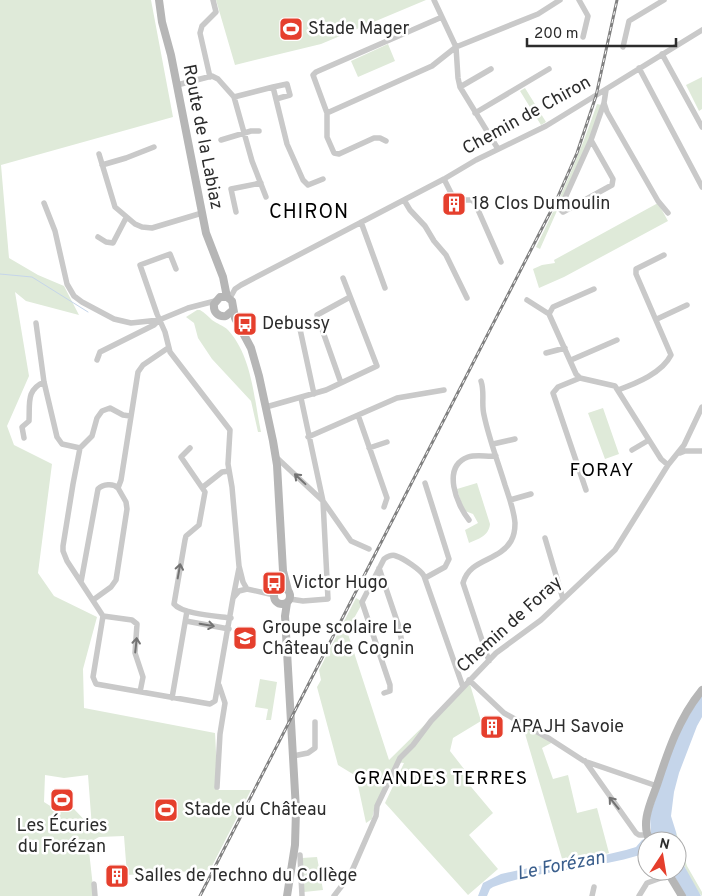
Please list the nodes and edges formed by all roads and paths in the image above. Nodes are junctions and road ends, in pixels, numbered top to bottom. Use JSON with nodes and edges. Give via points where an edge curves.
{"nodes":[{"id":1,"x":159,"y":0,"type":"edge"},
{"id":2,"x":214,"y":0,"type":"edge"},
{"id":3,"x":560,"y":0,"type":"edge"},
{"id":4,"x":579,"y":0,"type":"edge"},
{"id":5,"x":664,"y":0,"type":"edge"},
{"id":6,"x":437,"y":1,"type":"edge"},
{"id":7,"x":442,"y":17,"type":"junction"},
{"id":8,"x":702,"y":30,"type":"edge"},
{"id":9,"x":583,"y":37,"type":"dead end"},
{"id":10,"x":456,"y":47,"type":"junction"},
{"id":11,"x":623,"y":47,"type":"dead end"},
{"id":12,"x":662,"y":54,"type":"junction"},
{"id":13,"x":638,"y":68,"type":"junction"},
{"id":14,"x":491,"y":69,"type":"dead end"},
{"id":15,"x":550,"y":69,"type":"dead end"},
{"id":16,"x":210,"y":76,"type":"junction"},
{"id":17,"x":177,"y":85,"type":"junction"},
{"id":18,"x":460,"y":87,"type":"junction"},
{"id":19,"x":273,"y":88,"type":"junction"},
{"id":20,"x":606,"y":90,"type":"junction"},
{"id":21,"x":234,"y":97,"type":"junction"},
{"id":22,"x":276,"y":99,"type":"junction"},
{"id":23,"x":604,"y":103,"type":"junction"},
{"id":24,"x":328,"y":113,"type":"junction"},
{"id":25,"x":475,"y":113,"type":"junction"},
{"id":26,"x":702,"y":127,"type":"edge"},
{"id":27,"x":259,"y":131,"type":"dead end"},
{"id":28,"x":244,"y":134,"type":"junction"},
{"id":29,"x":221,"y":140,"type":"dead end"},
{"id":30,"x":591,"y":140,"type":"junction"},
{"id":31,"x":386,"y":141,"type":"dead end"},
{"id":32,"x":154,"y":147,"type":"dead end"},
{"id":33,"x":498,"y":149,"type":"junction"},
{"id":34,"x":99,"y":154,"type":"dead end"},
{"id":35,"x":102,"y":165,"type":"junction"},
{"id":36,"x":323,"y":179,"type":"dead end"},
{"id":37,"x":444,"y":180,"type":"junction"},
{"id":38,"x":261,"y":183,"type":"junction"},
{"id":39,"x":702,"y":187,"type":"edge"},
{"id":40,"x":266,"y":197,"type":"dead end"},
{"id":41,"x":404,"y":200,"type":"junction"},
{"id":42,"x":44,"y":203,"type":"dead end"},
{"id":43,"x":236,"y":212,"type":"dead end"},
{"id":44,"x":202,"y":213,"type":"junction"},
{"id":45,"x":668,"y":213,"type":"dead end"},
{"id":46,"x":126,"y":218,"type":"junction"},
{"id":47,"x":362,"y":222,"type":"junction"},
{"id":48,"x":98,"y":237,"type":"dead end"},
{"id":49,"x":664,"y":255,"type":"dead end"},
{"id":50,"x":501,"y":262,"type":"dead end"},
{"id":51,"x":176,"y":269,"type":"dead end"},
{"id":52,"x":223,"y":277,"type":"junction"},
{"id":53,"x":343,"y":278,"type":"dead end"},
{"id":54,"x":225,"y":286,"type":"junction"},
{"id":55,"x":385,"y":288,"type":"dead end"},
{"id":56,"x":235,"y":289,"type":"junction"},
{"id":57,"x":594,"y":289,"type":"dead end"},
{"id":58,"x":229,"y":297,"type":"junction"},
{"id":59,"x":350,"y":297,"type":"junction"},
{"id":60,"x":467,"y":298,"type":"dead end"},
{"id":61,"x":216,"y":300,"type":"junction"},
{"id":62,"x":527,"y":300,"type":"dead end"},
{"id":63,"x":687,"y":305,"type":"dead end"},
{"id":64,"x":201,"y":306,"type":"junction"},
{"id":65,"x":214,"y":310,"type":"junction"},
{"id":66,"x":233,"y":310,"type":"junction"},
{"id":67,"x":549,"y":314,"type":"junction"},
{"id":68,"x":226,"y":316,"type":"junction"},
{"id":69,"x":656,"y":319,"type":"junction"},
{"id":70,"x":159,"y":320,"type":"junction"},
{"id":71,"x":36,"y":323,"type":"dead end"},
{"id":72,"x":240,"y":329,"type":"junction"},
{"id":73,"x":300,"y":329,"type":"dead end"},
{"id":74,"x":617,"y":340,"type":"dead end"},
{"id":75,"x":168,"y":348,"type":"junction"},
{"id":76,"x":565,"y":348,"type":"junction"},
{"id":77,"x":546,"y":353,"type":"dead end"},
{"id":78,"x":97,"y":360,"type":"dead end"},
{"id":79,"x":571,"y":360,"type":"junction"},
{"id":80,"x":580,"y":378,"type":"junction"},
{"id":81,"x":481,"y":381,"type":"dead end"},
{"id":82,"x":44,"y":382,"type":"junction"},
{"id":83,"x":341,"y":383,"type":"junction"},
{"id":84,"x":444,"y":390,"type":"dead end"},
{"id":85,"x":618,"y":390,"type":"junction"},
{"id":86,"x":314,"y":394,"type":"junction"},
{"id":87,"x":301,"y":398,"type":"junction"},
{"id":88,"x":266,"y":407,"type":"junction"},
{"id":89,"x":702,"y":407,"type":"edge"},
{"id":90,"x":358,"y":415,"type":"junction"},
{"id":91,"x":130,"y":416,"type":"junction"},
{"id":92,"x":308,"y":437,"type":"junction"},
{"id":93,"x":24,"y":438,"type":"dead end"},
{"id":94,"x":515,"y":439,"type":"dead end"},
{"id":95,"x":649,"y":440,"type":"junction"},
{"id":96,"x":387,"y":442,"type":"dead end"},
{"id":97,"x":493,"y":444,"type":"junction"},
{"id":98,"x":80,"y":448,"type":"junction"},
{"id":99,"x":190,"y":448,"type":"dead end"},
{"id":100,"x":370,"y":448,"type":"junction"},
{"id":101,"x":632,"y":450,"type":"dead end"},
{"id":102,"x":702,"y":450,"type":"edge"},
{"id":103,"x":679,"y":453,"type":"junction"},
{"id":104,"x":496,"y":456,"type":"junction"},
{"id":105,"x":276,"y":457,"type":"junction"},
{"id":106,"x":668,"y":466,"type":"junction"},
{"id":107,"x":229,"y":471,"type":"junction"},
{"id":108,"x":425,"y":483,"type":"dead end"},
{"id":109,"x":203,"y":487,"type":"junction"},
{"id":110,"x":118,"y":488,"type":"junction"},
{"id":111,"x":586,"y":490,"type":"dead end"},
{"id":112,"x":531,"y":494,"type":"dead end"},
{"id":113,"x":510,"y":500,"type":"junction"},
{"id":114,"x":323,"y":501,"type":"junction"},
{"id":115,"x":384,"y":507,"type":"dead end"},
{"id":116,"x":469,"y":520,"type":"dead end"},
{"id":117,"x":545,"y":538,"type":"dead end"},
{"id":118,"x":369,"y":549,"type":"dead end"},
{"id":119,"x":239,"y":566,"type":"junction"},
{"id":120,"x":379,"y":568,"type":"junction"},
{"id":121,"x":283,"y":571,"type":"junction"},
{"id":122,"x":425,"y":578,"type":"junction"},
{"id":123,"x":81,"y":582,"type":"junction"},
{"id":124,"x":247,"y":588,"type":"junction"},
{"id":125,"x":279,"y":588,"type":"junction"},
{"id":126,"x":288,"y":590,"type":"junction"},
{"id":127,"x":274,"y":595,"type":"junction"},
{"id":128,"x":233,"y":598,"type":"junction"},
{"id":129,"x":563,"y":599,"type":"junction"},
{"id":130,"x":93,"y":600,"type":"junction"},
{"id":131,"x":286,"y":602,"type":"junction"},
{"id":132,"x":187,"y":611,"type":"junction"},
{"id":133,"x":103,"y":616,"type":"junction"},
{"id":134,"x":231,"y":618,"type":"junction"},
{"id":135,"x":186,"y":621,"type":"junction"},
{"id":136,"x":229,"y":629,"type":"junction"},
{"id":137,"x":402,"y":642,"type":"dead end"},
{"id":138,"x":489,"y":661,"type":"junction"},
{"id":139,"x":469,"y":680,"type":"junction"},
{"id":140,"x":219,"y":685,"type":"junction"},
{"id":141,"x":463,"y":687,"type":"junction"},
{"id":142,"x":702,"y":690,"type":"edge"},
{"id":143,"x":140,"y":692,"type":"junction"},
{"id":144,"x":384,"y":693,"type":"dead end"},
{"id":145,"x":172,"y":698,"type":"junction"},
{"id":146,"x":315,"y":722,"type":"dead end"},
{"id":147,"x":293,"y":756,"type":"junction"},
{"id":148,"x":584,"y":761,"type":"junction"},
{"id":149,"x":657,"y":786,"type":"junction"},
{"id":150,"x":218,"y":788,"type":"dead end"},
{"id":151,"x":648,"y":831,"type":"edge"},
{"id":152,"x":637,"y":833,"type":"edge"},
{"id":153,"x":300,"y":855,"type":"dead end"},
{"id":154,"x":653,"y":881,"type":"edge"},
{"id":155,"x":673,"y":881,"type":"edge"},
{"id":156,"x":94,"y":884,"type":"dead end"},
{"id":157,"x":594,"y":887,"type":"dead end"},
{"id":158,"x":95,"y":896,"type":"edge"},
{"id":159,"x":287,"y":896,"type":"edge"},
{"id":160,"x":302,"y":896,"type":"edge"},
{"id":161,"x":334,"y":896,"type":"edge"},
{"id":162,"x":592,"y":896,"type":"edge"},
{"id":163,"x":639,"y":896,"type":"edge"},
{"id":164,"x":682,"y":896,"type":"edge"}],
"edges":[{"from":1,"to":17,"type":"main road","name":"Route de la Labiaz"},
{"from":2,"to":16,"type":"street","via":[[216,12],[202,26],[200,33]]},
{"from":3,"to":10,"type":"street","via":[[538,14]]},
{"from":4,"to":9,"type":"street","via":[[588,16]]},
{"from":5,"to":11,"type":"street","via":[[629,21]]},
{"from":6,"to":7,"type":"street"},
{"from":7,"to":10,"type":"street"},
{"from":7,"to":24,"type":"street","via":[[316,72],[313,79]]},
{"from":8,"to":12,"type":"street","name":"Chemin de Chiron"},
{"from":10,"to":18,"type":"street"},
{"from":10,"to":24,"type":"street","via":[[432,66]]},
{"from":12,"to":13,"type":"street","name":"Chemin de Chiron"},
{"from":12,"to":26,"type":"street"},
{"from":13,"to":20,"type":"street","name":"Chemin de Chiron"},
{"from":13,"to":39,"type":"street"},
{"from":14,"to":18,"type":"street"},
{"from":15,"to":25,"type":"street"},
{"from":16,"to":17,"type":"street"},
{"from":16,"to":21,"type":"street","via":[[218,79]]},
{"from":17,"to":44,"type":"main road","name":"Route de la Labiaz"},
{"from":18,"to":25,"type":"street"},
{"from":19,"to":21,"type":"street"},
{"from":19,"to":22,"type":"street"},
{"from":19,"to":22,"type":"street","via":[[287,84],[290,95]]},
{"from":20,"to":23,"type":"street"},
{"from":20,"to":33,"type":"street","name":"Chemin de Chiron","via":[[546,126]]},
{"from":21,"to":28,"type":"street"},
{"from":22,"to":36,"type":"street","via":[[287,144],[303,180],[308,185]]},
{"from":23,"to":30,"type":"street"},
{"from":23,"to":45,"type":"street"},
{"from":24,"to":31,"type":"street","via":[[328,148],[334,153],[339,154],[374,138]]},
{"from":25,"to":33,"type":"street"},
{"from":27,"to":28,"type":"street"},
{"from":28,"to":29,"type":"street"},
{"from":28,"to":38,"type":"street"},
{"from":30,"to":30,"type":"street","via":[[613,179],[612,185],[563,212],[560,208]]},
{"from":32,"to":35,"type":"street"},
{"from":33,"to":37,"type":"street","name":"Chemin de Chiron"},
{"from":34,"to":35,"type":"street"},
{"from":35,"to":46,"type":"street","via":[[115,207]]},
{"from":37,"to":41,"type":"street","name":"Chemin de Chiron"},
{"from":37,"to":50,"type":"street","via":[[454,199],[476,203]]},
{"from":38,"to":40,"type":"street"},
{"from":38,"to":43,"type":"street","via":[[231,189]]},
{"from":41,"to":47,"type":"street","name":"Chemin de Chiron"},
{"from":41,"to":60,"type":"street","via":[[446,255]]},
{"from":42,"to":70,"type":"street","via":[[55,231],[67,284],[74,296],[121,322]]},
{"from":44,"to":46,"type":"street","via":[[152,228],[142,227]]},
{"from":44,"to":52,"type":"main road","name":"Route de la Labiaz"},
{"from":46,"to":48,"type":"street","via":[[113,243]]},
{"from":47,"to":55,"type":"street"},
{"from":47,"to":56,"type":"street","name":"Chemin de Chiron"},
{"from":49,"to":69,"type":"street","via":[[636,270]]},
{"from":51,"to":70,"type":"street","via":[[170,254],[140,265]]},
{"from":52,"to":54,"type":"main road","name":"Route de la Labiaz"},
{"from":52,"to":61,"type":"main road"},
{"from":53,"to":59,"type":"street"},
{"from":54,"to":56,"type":"street"},
{"from":54,"to":58,"type":"main road","name":"Route de la Labiaz"},
{"from":56,"to":58,"type":"street"},
{"from":57,"to":67,"type":"street","via":[[553,307]]},
{"from":58,"to":61,"type":"main road"},
{"from":58,"to":66,"type":"main road","via":[[234,304]]},
{"from":59,"to":83,"type":"street","via":[[317,315]]},
{"from":59,"to":83,"type":"street","via":[[377,366]]},
{"from":61,"to":64,"type":"street"},
{"from":61,"to":65,"type":"main road"},
{"from":62,"to":67,"type":"street"},
{"from":63,"to":69,"type":"street"},
{"from":64,"to":65,"type":"street"},
{"from":64,"to":70,"type":"street"},
{"from":65,"to":68,"type":"main road","via":[[220,316]]},
{"from":66,"to":68,"type":"main road"},
{"from":66,"to":72,"type":"main road"},
{"from":67,"to":76,"type":"street"},
{"from":68,"to":72,"type":"main road"},
{"from":69,"to":85,"type":"street","via":[[671,352],[670,358],[650,375]]},
{"from":70,"to":75,"type":"street"},
{"from":70,"to":78,"type":"street","via":[[100,352]]},
{"from":71,"to":82,"type":"street"},
{"from":72,"to":88,"type":"main road","via":[[251,348]]},
{"from":73,"to":86,"type":"street"},
{"from":74,"to":79,"type":"street"},
{"from":75,"to":91,"type":"street","via":[[140,368]]},
{"from":75,"to":107,"type":"street","via":[[230,430]]},
{"from":76,"to":77,"type":"street"},
{"from":76,"to":79,"type":"street"},
{"from":79,"to":80,"type":"street"},
{"from":80,"to":85,"type":"street","via":[[612,384]]},
{"from":80,"to":111,"type":"street","via":[[558,386],[553,392]]},
{"from":81,"to":97,"type":"street","via":[[483,412]]},
{"from":82,"to":93,"type":"street","via":[[32,390],[28,421],[22,427]]},
{"from":82,"to":98,"type":"street","via":[[59,441]]},
{"from":83,"to":86,"type":"street"},
{"from":84,"to":90,"type":"street","via":[[397,398]]},
{"from":85,"to":95,"type":"street"},
{"from":86,"to":87,"type":"street"},
{"from":87,"to":88,"type":"street"},
{"from":87,"to":92,"type":"street"},
{"from":88,"to":105,"type":"main road"},
{"from":89,"to":103,"type":"street","name":"Chemin de Foray"},
{"from":90,"to":92,"type":"street"},
{"from":90,"to":100,"type":"street"},
{"from":91,"to":98,"type":"street","via":[[110,408],[102,411],[92,436]]},
{"from":91,"to":110,"type":"street"},
{"from":92,"to":114,"type":"street"},
{"from":94,"to":97,"type":"street"},
{"from":95,"to":101,"type":"street"},
{"from":95,"to":106,"type":"street"},
{"from":96,"to":100,"type":"street"},
{"from":97,"to":104,"type":"street"},
{"from":98,"to":123,"type":"street","via":[[63,546],[67,561]]},
{"from":99,"to":109,"type":"street","via":[[181,457]]},
{"from":100,"to":115,"type":"street","via":[[387,498]]},
{"from":102,"to":103,"type":"street"},
{"from":103,"to":106,"type":"street","name":"Chemin de Foray"},
{"from":104,"to":113,"type":"street"},
{"from":104,"to":116,"type":"street","via":[[465,458],[454,473],[456,495]]},
{"from":114,"to":105,"type":"street","one_way":true},
{"from":105,"to":121,"type":"main road"},
{"from":106,"to":129,"type":"street","name":"Chemin de Foray","via":[[615,550]]},
{"from":107,"to":109,"type":"street","via":[[222,472]]},
{"from":107,"to":119,"type":"street"},
{"from":108,"to":122,"type":"street","via":[[449,559],[445,567]]},
{"from":132,"to":109,"type":"street","one_way":true,"via":[[178,608],[174,600],[184,540],[201,521]]},
{"from":110,"to":123,"type":"street","via":[[105,486],[98,490]]},
{"from":110,"to":130,"type":"street","via":[[127,509],[116,580]]},
{"from":112,"to":113,"type":"street"},
{"from":113,"to":138,"type":"street","via":[[515,523],[510,542],[502,552],[473,567],[463,583]]},
{"from":114,"to":118,"type":"street","via":[[351,541]]},
{"from":114,"to":131,"type":"street","via":[[328,599]]},
{"from":117,"to":129,"type":"street"},
{"from":119,"to":124,"type":"street"},
{"from":119,"to":128,"type":"street"},
{"from":120,"to":122,"type":"street","via":[[384,559],[396,556]]},
{"from":120,"to":137,"type":"street"},
{"from":120,"to":144,"type":"street","via":[[362,602],[390,686],[390,691]]},
{"from":121,"to":125,"type":"main road"},
{"from":121,"to":126,"type":"main road"},
{"from":122,"to":141,"type":"street"},
{"from":123,"to":130,"type":"street"},
{"from":124,"to":127,"type":"street"},
{"from":124,"to":128,"type":"street"},
{"from":125,"to":126,"type":"main road"},
{"from":125,"to":127,"type":"main road"},
{"from":126,"to":131,"type":"main road","via":[[290,594]]},
{"from":127,"to":131,"type":"main road","via":[[276,601]]},
{"from":128,"to":134,"type":"street"},
{"from":129,"to":138,"type":"street","name":"Chemin de Foray"},
{"from":130,"to":133,"type":"street"},
{"from":131,"to":147,"type":"main road"},
{"from":132,"to":134,"type":"street"},
{"from":132,"to":135,"type":"street"},
{"from":143,"to":133,"type":"street","one_way":true,"via":[[142,677],[134,653],[137,624],[132,620]]},
{"from":133,"to":143,"type":"street","via":[[94,681],[99,685]]},
{"from":134,"to":136,"type":"street"},
{"from":135,"to":136,"type":"street","one_way":true},
{"from":135,"to":145,"type":"street"},
{"from":136,"to":140,"type":"street"},
{"from":138,"to":139,"type":"street","name":"Chemin de Foray"},
{"from":139,"to":141,"type":"street","name":"Chemin de Foray"},
{"from":139,"to":148,"type":"street","via":[[504,713]]},
{"from":140,"to":145,"type":"street","via":[[215,701],[210,704]]},
{"from":140,"to":150,"type":"street","via":[[224,703]]},
{"from":141,"to":161,"type":"street","name":"Chemin de Foray","via":[[400,758],[377,806],[356,864]]},
{"from":142,"to":149,"type":"main road","via":[[676,731]]},
{"from":143,"to":145,"type":"street"},
{"from":146,"to":147,"type":"street","via":[[315,748]]},
{"from":147,"to":159,"type":"main road","via":[[296,844]]},
{"from":148,"to":149,"type":"street"},
{"from":152,"to":148,"type":"street","one_way":true},
{"from":149,"to":151,"type":"main road","via":[[647,815]]},
{"from":153,"to":160,"type":"street"},
{"from":154,"to":163,"type":"street"},
{"from":155,"to":164,"type":"main road"},
{"from":156,"to":158,"type":"street"},
{"from":157,"to":162,"type":"street"}]}
